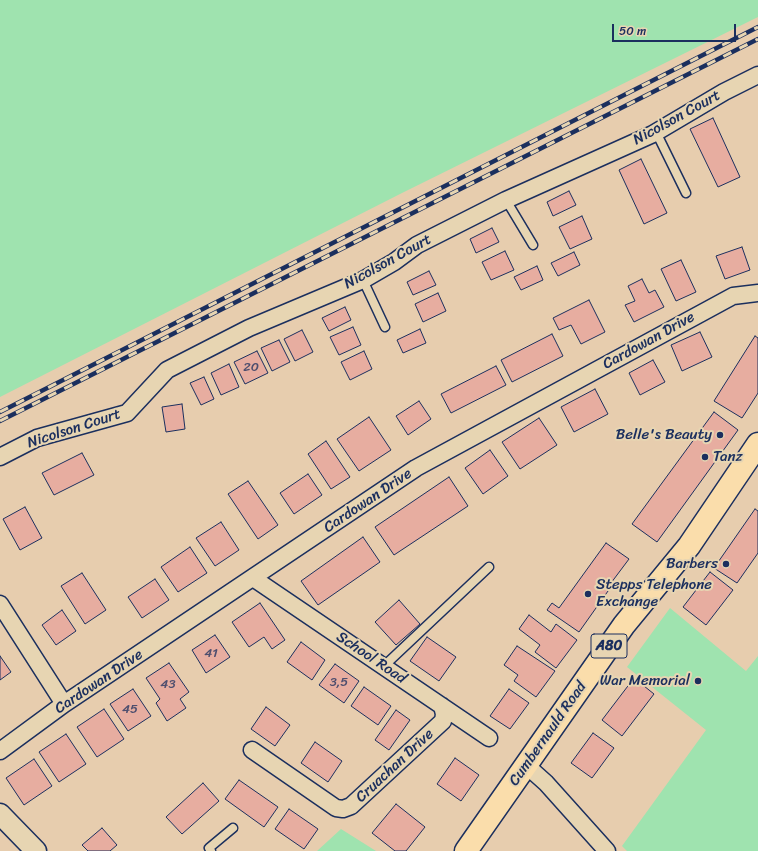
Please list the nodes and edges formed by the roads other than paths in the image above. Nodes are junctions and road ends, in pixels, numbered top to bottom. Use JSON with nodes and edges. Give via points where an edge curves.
{"nodes":[{"id":1,"x":758,"y":76,"type":"edge"},
{"id":2,"x":656,"y":132,"type":"junction"},
{"id":3,"x":686,"y":193,"type":"dead end"},
{"id":4,"x":506,"y":200,"type":"junction"},
{"id":5,"x":533,"y":245,"type":"dead end"},
{"id":6,"x":363,"y":280,"type":"junction"},
{"id":7,"x":758,"y":293,"type":"edge"},
{"id":8,"x":386,"y":327,"type":"dead end"},
{"id":9,"x":758,"y":444,"type":"edge"},
{"id":10,"x":0,"y":457,"type":"edge"},
{"id":11,"x":489,"y":567,"type":"dead end"},
{"id":12,"x":253,"y":578,"type":"junction"},
{"id":13,"x":0,"y":604,"type":"edge"},
{"id":14,"x":384,"y":666,"type":"junction"},
{"id":15,"x":64,"y":704,"type":"junction"},
{"id":16,"x":442,"y":706,"type":"junction"},
{"id":17,"x":489,"y":738,"type":"dead end"},
{"id":18,"x":252,"y":750,"type":"dead end"},
{"id":19,"x":0,"y":751,"type":"edge"},
{"id":20,"x":527,"y":766,"type":"junction"},
{"id":21,"x":0,"y":814,"type":"edge"},
{"id":22,"x":232,"y":828,"type":"dead end"},
{"id":23,"x":36,"y":851,"type":"edge"},
{"id":24,"x":212,"y":851,"type":"edge"},
{"id":25,"x":466,"y":851,"type":"edge"},
{"id":26,"x":607,"y":851,"type":"edge"}],
"edges":[{"from":1,"to":2,"type":"street","name":"Nicolson Court","via":[[724,92]]},
{"from":2,"to":3,"type":"lane"},
{"from":2,"to":4,"type":"street","name":"Nicolson Court"},
{"from":4,"to":5,"type":"lane"},
{"from":4,"to":6,"type":"street","name":"Nicolson Court","via":[[417,245]]},
{"from":6,"to":8,"type":"lane"},
{"from":6,"to":10,"type":"street","name":"Nicolson Court","via":[[249,328],[166,370],[127,413],[37,438]]},
{"from":7,"to":12,"type":"street","name":"Cardowan Drive","via":[[733,296],[416,468]]},
{"from":9,"to":20,"type":"main road","name":"Cumbernauld Road","number":"A80","via":[[689,546],[624,625]]},
{"from":11,"to":14,"type":"lane"},
{"from":12,"to":14,"type":"street","name":"School Road"},
{"from":12,"to":15,"type":"street","name":"Cardowan Drive"},
{"from":13,"to":15,"type":"street"},
{"from":14,"to":16,"type":"street","name":"School Road"},
{"from":15,"to":19,"type":"street","name":"Cardowan Drive"},
{"from":16,"to":17,"type":"street","name":"School Road"},
{"from":16,"to":18,"type":"street","name":"Cruachan Drive","via":[[443,721],[351,806],[343,809],[336,808]]},
{"from":20,"to":25,"type":"main road","name":"Cumbernauld Road","number":"A80"},
{"from":20,"to":26,"type":"street","via":[[546,783]]},
{"from":21,"to":23,"type":"street"},
{"from":22,"to":24,"type":"lane","via":[[209,848]]}]}
